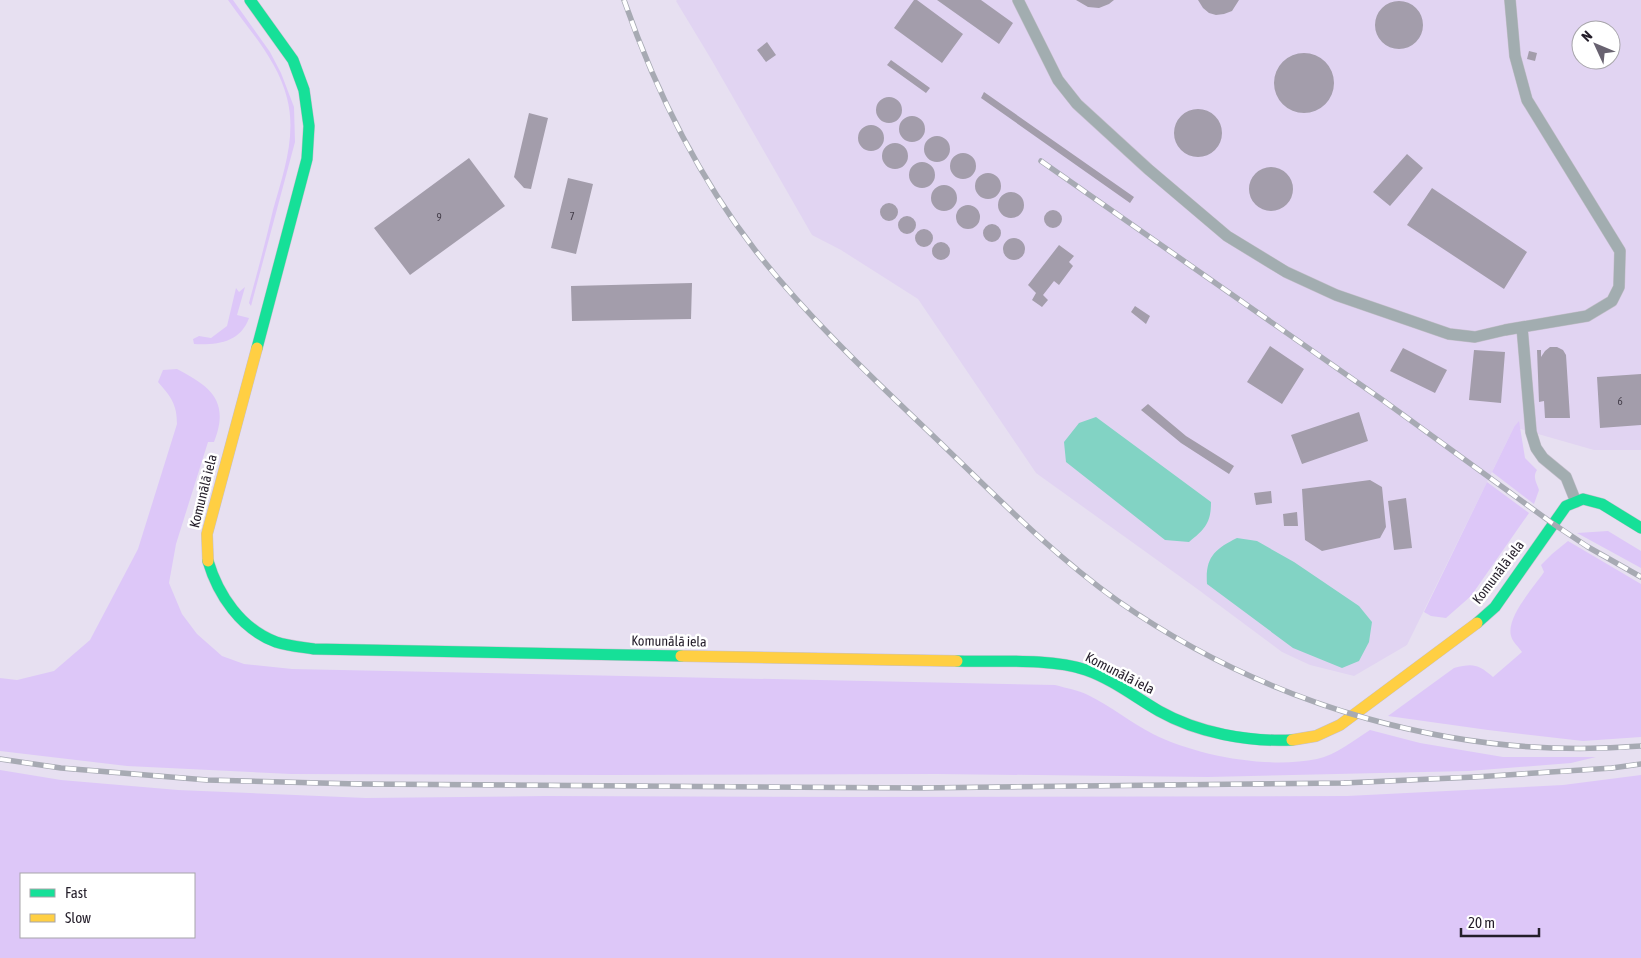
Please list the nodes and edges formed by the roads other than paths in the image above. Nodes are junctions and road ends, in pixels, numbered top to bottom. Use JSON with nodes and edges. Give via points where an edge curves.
{"nodes":[{"id":1,"x":250,"y":0,"type":"edge"},
{"id":2,"x":1018,"y":0,"type":"edge"},
{"id":3,"x":1510,"y":0,"type":"edge"},
{"id":4,"x":1522,"y":327,"type":"junction"},
{"id":5,"x":1576,"y":502,"type":"junction"},
{"id":6,"x":1641,"y":528,"type":"edge"}],
"edges":[{"from":1,"to":5,"type":"street","name":"Komunālā iela","via":[[293,60],[304,90],[309,126],[307,159],[206,534],[208,561],[228,602],[256,632],[276,642],[314,649],[1048,663],[1093,673],[1174,718],[1217,732],[1242,737],[1301,739],[1340,725],[1474,626],[1495,606],[1566,506]]},
{"from":2,"to":4,"type":"lane","via":[[1058,80],[1077,104],[1227,236],[1286,272],[1336,295],[1448,334],[1475,337]]},
{"from":3,"to":4,"type":"lane","via":[[1515,56],[1527,100],[1620,251],[1619,286],[1612,301],[1587,316]]},
{"from":4,"to":5,"type":"lane","via":[[1530,432],[1543,458],[1566,477]]},
{"from":5,"to":6,"type":"street","via":[[1584,500],[1602,504]]}]}
